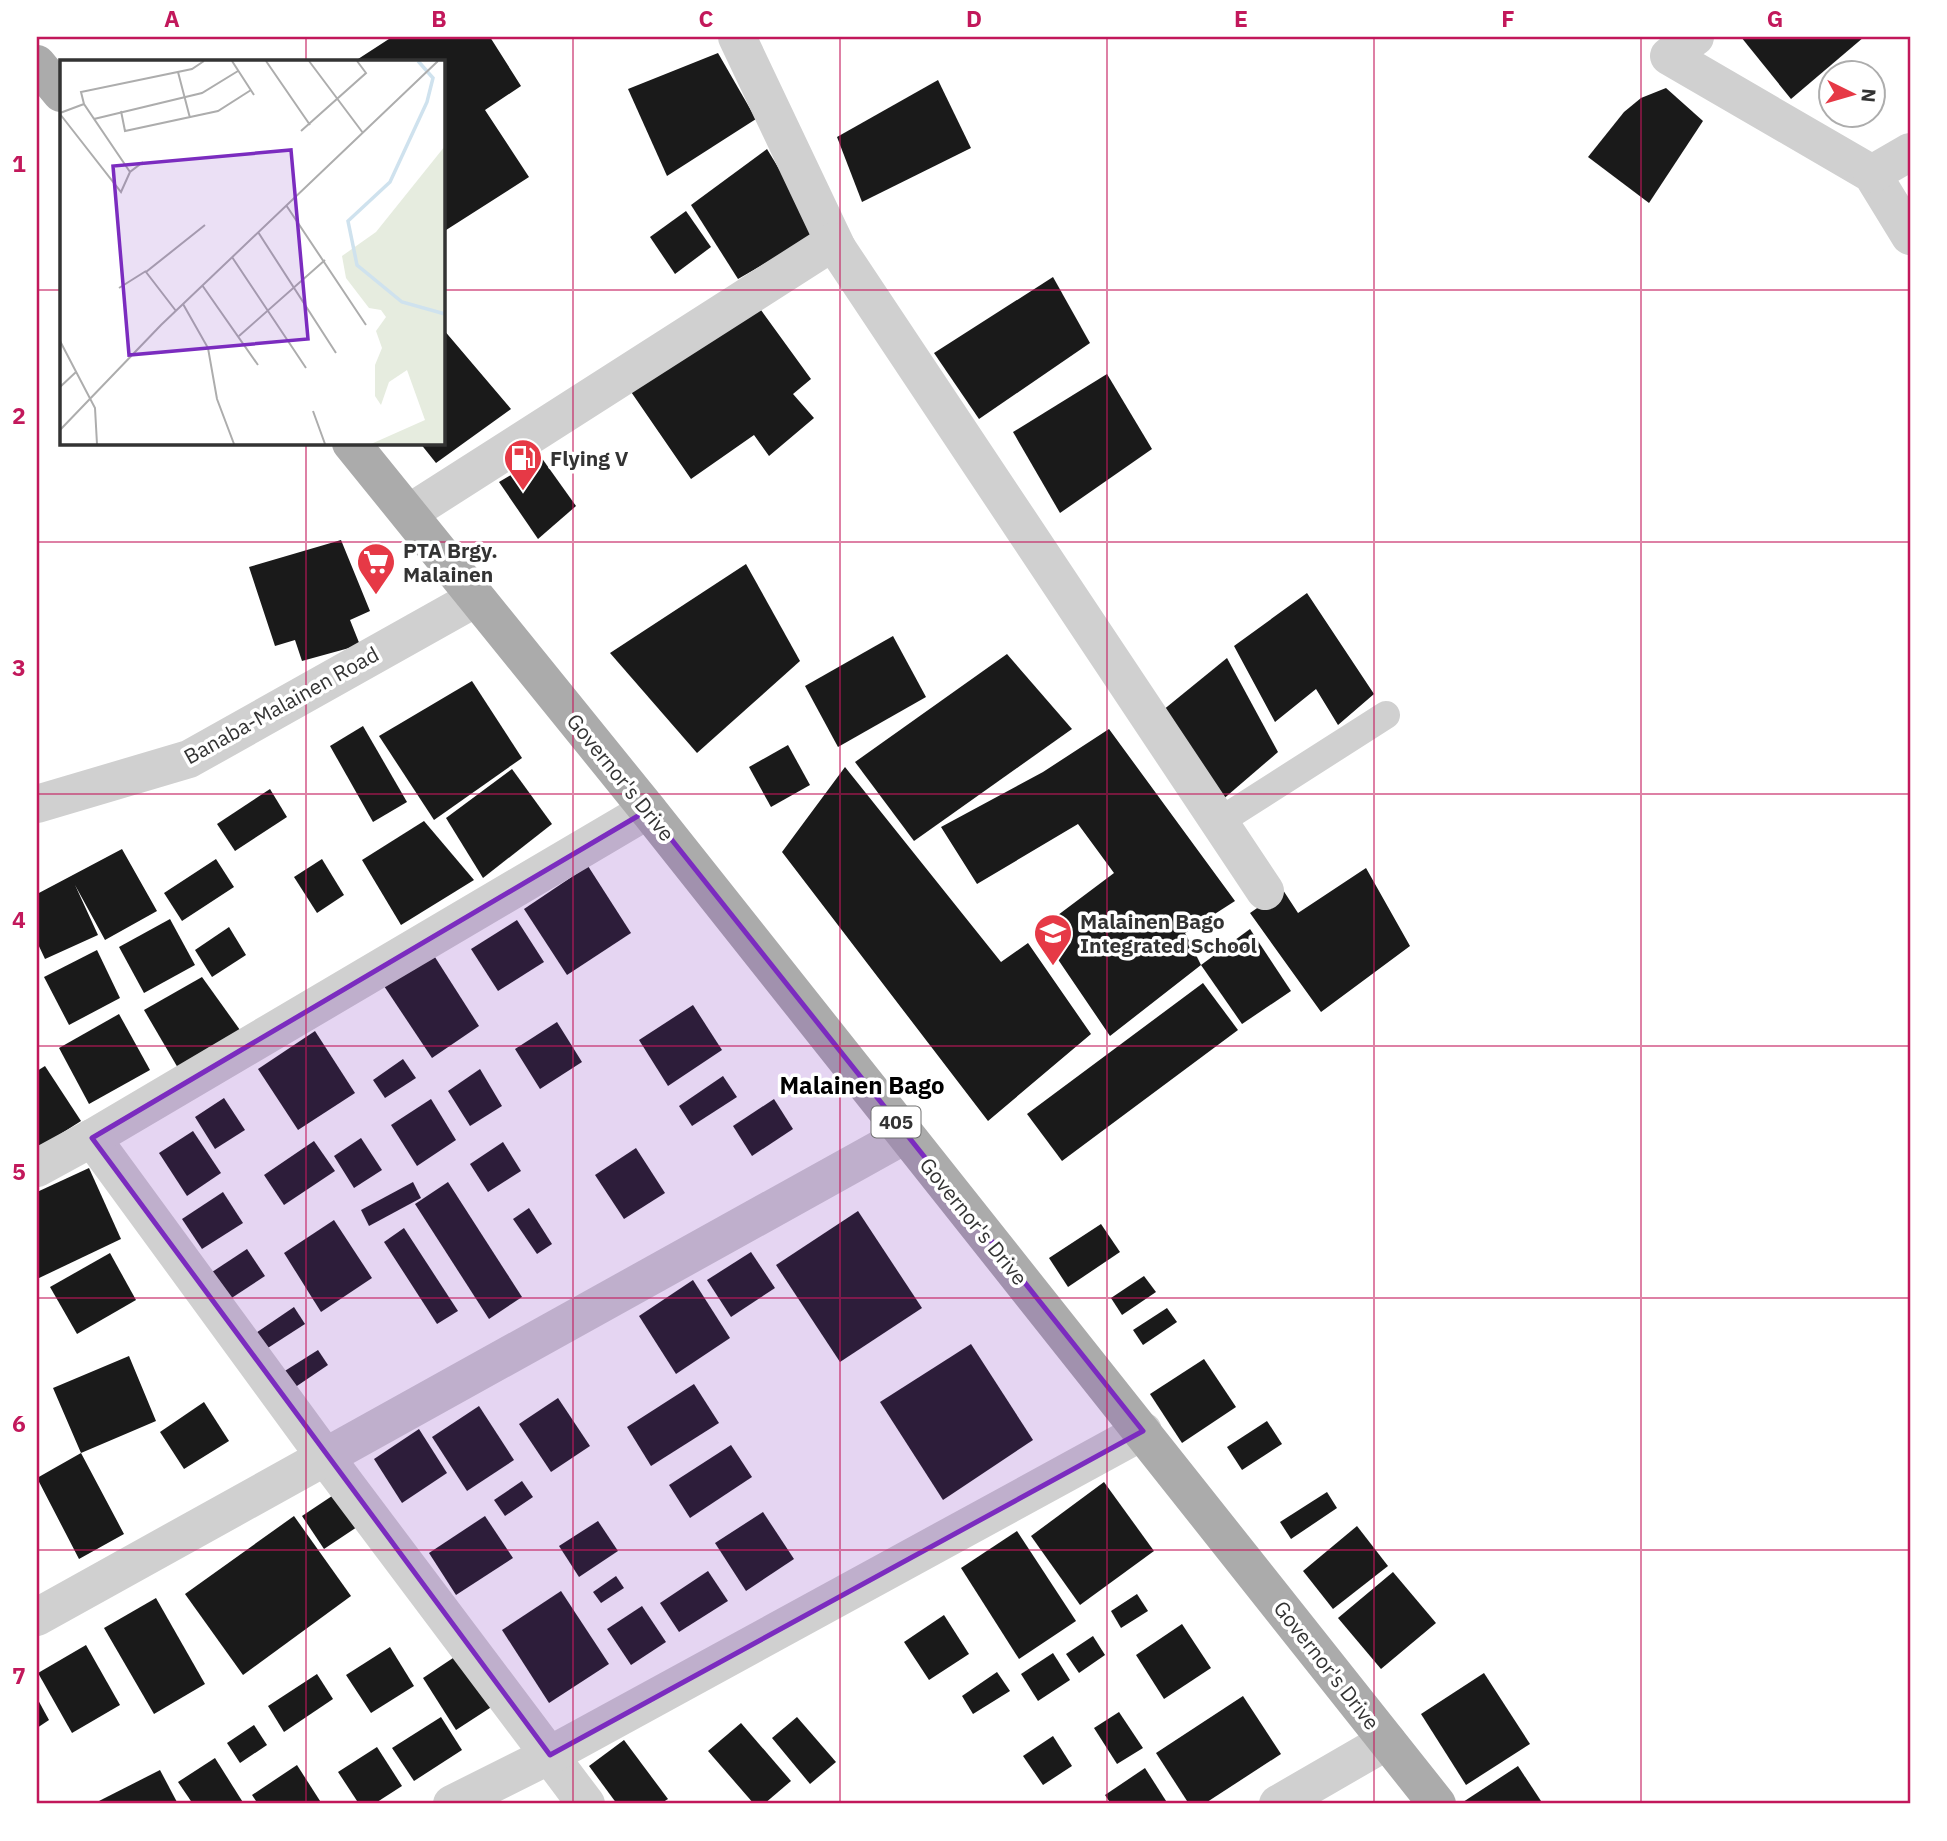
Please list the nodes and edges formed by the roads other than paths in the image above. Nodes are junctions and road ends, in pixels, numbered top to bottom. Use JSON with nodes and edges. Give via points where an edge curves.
{"nodes":[{"id":1,"x":737,"y":37,"type":"edge"},
{"id":2,"x":1695,"y":37,"type":"edge"},
{"id":3,"x":37,"y":64,"type":"edge"},
{"id":4,"x":60,"y":92,"type":"edge"},
{"id":5,"x":1910,"y":152,"type":"edge"},
{"id":6,"x":1872,"y":174,"type":"junction"},
{"id":7,"x":1910,"y":236,"type":"edge"},
{"id":8,"x":838,"y":250,"type":"junction"},
{"id":9,"x":352,"y":444,"type":"edge"},
{"id":10,"x":409,"y":513,"type":"junction"},
{"id":11,"x":476,"y":598,"type":"junction"},
{"id":12,"x":1386,"y":715,"type":"dead end"},
{"id":13,"x":37,"y":804,"type":"edge"},
{"id":14,"x":648,"y":810,"type":"junction"},
{"id":15,"x":1220,"y":821,"type":"junction"},
{"id":16,"x":1265,"y":891,"type":"dead end"},
{"id":17,"x":905,"y":1135,"type":"junction"},
{"id":18,"x":92,"y":1138,"type":"junction"},
{"id":19,"x":37,"y":1168,"type":"edge"},
{"id":20,"x":1143,"y":1432,"type":"junction"},
{"id":21,"x":326,"y":1458,"type":"junction"},
{"id":22,"x":37,"y":1617,"type":"edge"},
{"id":23,"x":1387,"y":1741,"type":"junction"},
{"id":24,"x":550,"y":1755,"type":"junction"},
{"id":25,"x":452,"y":1804,"type":"edge"},
{"id":26,"x":586,"y":1804,"type":"edge"},
{"id":27,"x":1278,"y":1804,"type":"edge"},
{"id":28,"x":1437,"y":1804,"type":"edge"}],
"edges":[{"from":1,"to":8,"type":"street"},
{"from":2,"to":6,"type":"street","via":[[1669,56]]},
{"from":3,"to":4,"type":"main road"},
{"from":5,"to":6,"type":"street"},
{"from":6,"to":7,"type":"street"},
{"from":8,"to":10,"type":"street","via":[[833,242]]},
{"from":8,"to":15,"type":"street"},
{"from":9,"to":10,"type":"main road","name":"Governor's Drive","number":"405"},
{"from":10,"to":11,"type":"main road","name":"Governor's Drive","number":"405"},
{"from":11,"to":13,"type":"street","name":"Banaba-Malainen Road","via":[[189,759]]},
{"from":11,"to":14,"type":"main road","name":"Governor's Drive","number":"405"},
{"from":12,"to":15,"type":"lane"},
{"from":14,"to":17,"type":"main road","name":"Governor's Drive","number":"405"},
{"from":14,"to":18,"type":"street"},
{"from":15,"to":16,"type":"street"},
{"from":17,"to":20,"type":"main road","name":"Governor's Drive","number":"405"},
{"from":17,"to":21,"type":"street"},
{"from":18,"to":19,"type":"street"},
{"from":18,"to":21,"type":"street"},
{"from":20,"to":23,"type":"main road","name":"Governor's Drive","number":"405"},
{"from":20,"to":24,"type":"street"},
{"from":21,"to":22,"type":"street"},
{"from":21,"to":24,"type":"street"},
{"from":23,"to":27,"type":"street"},
{"from":23,"to":28,"type":"main road","name":"Governor's Drive","number":"405"},
{"from":24,"to":25,"type":"street"},
{"from":24,"to":26,"type":"street"}]}
